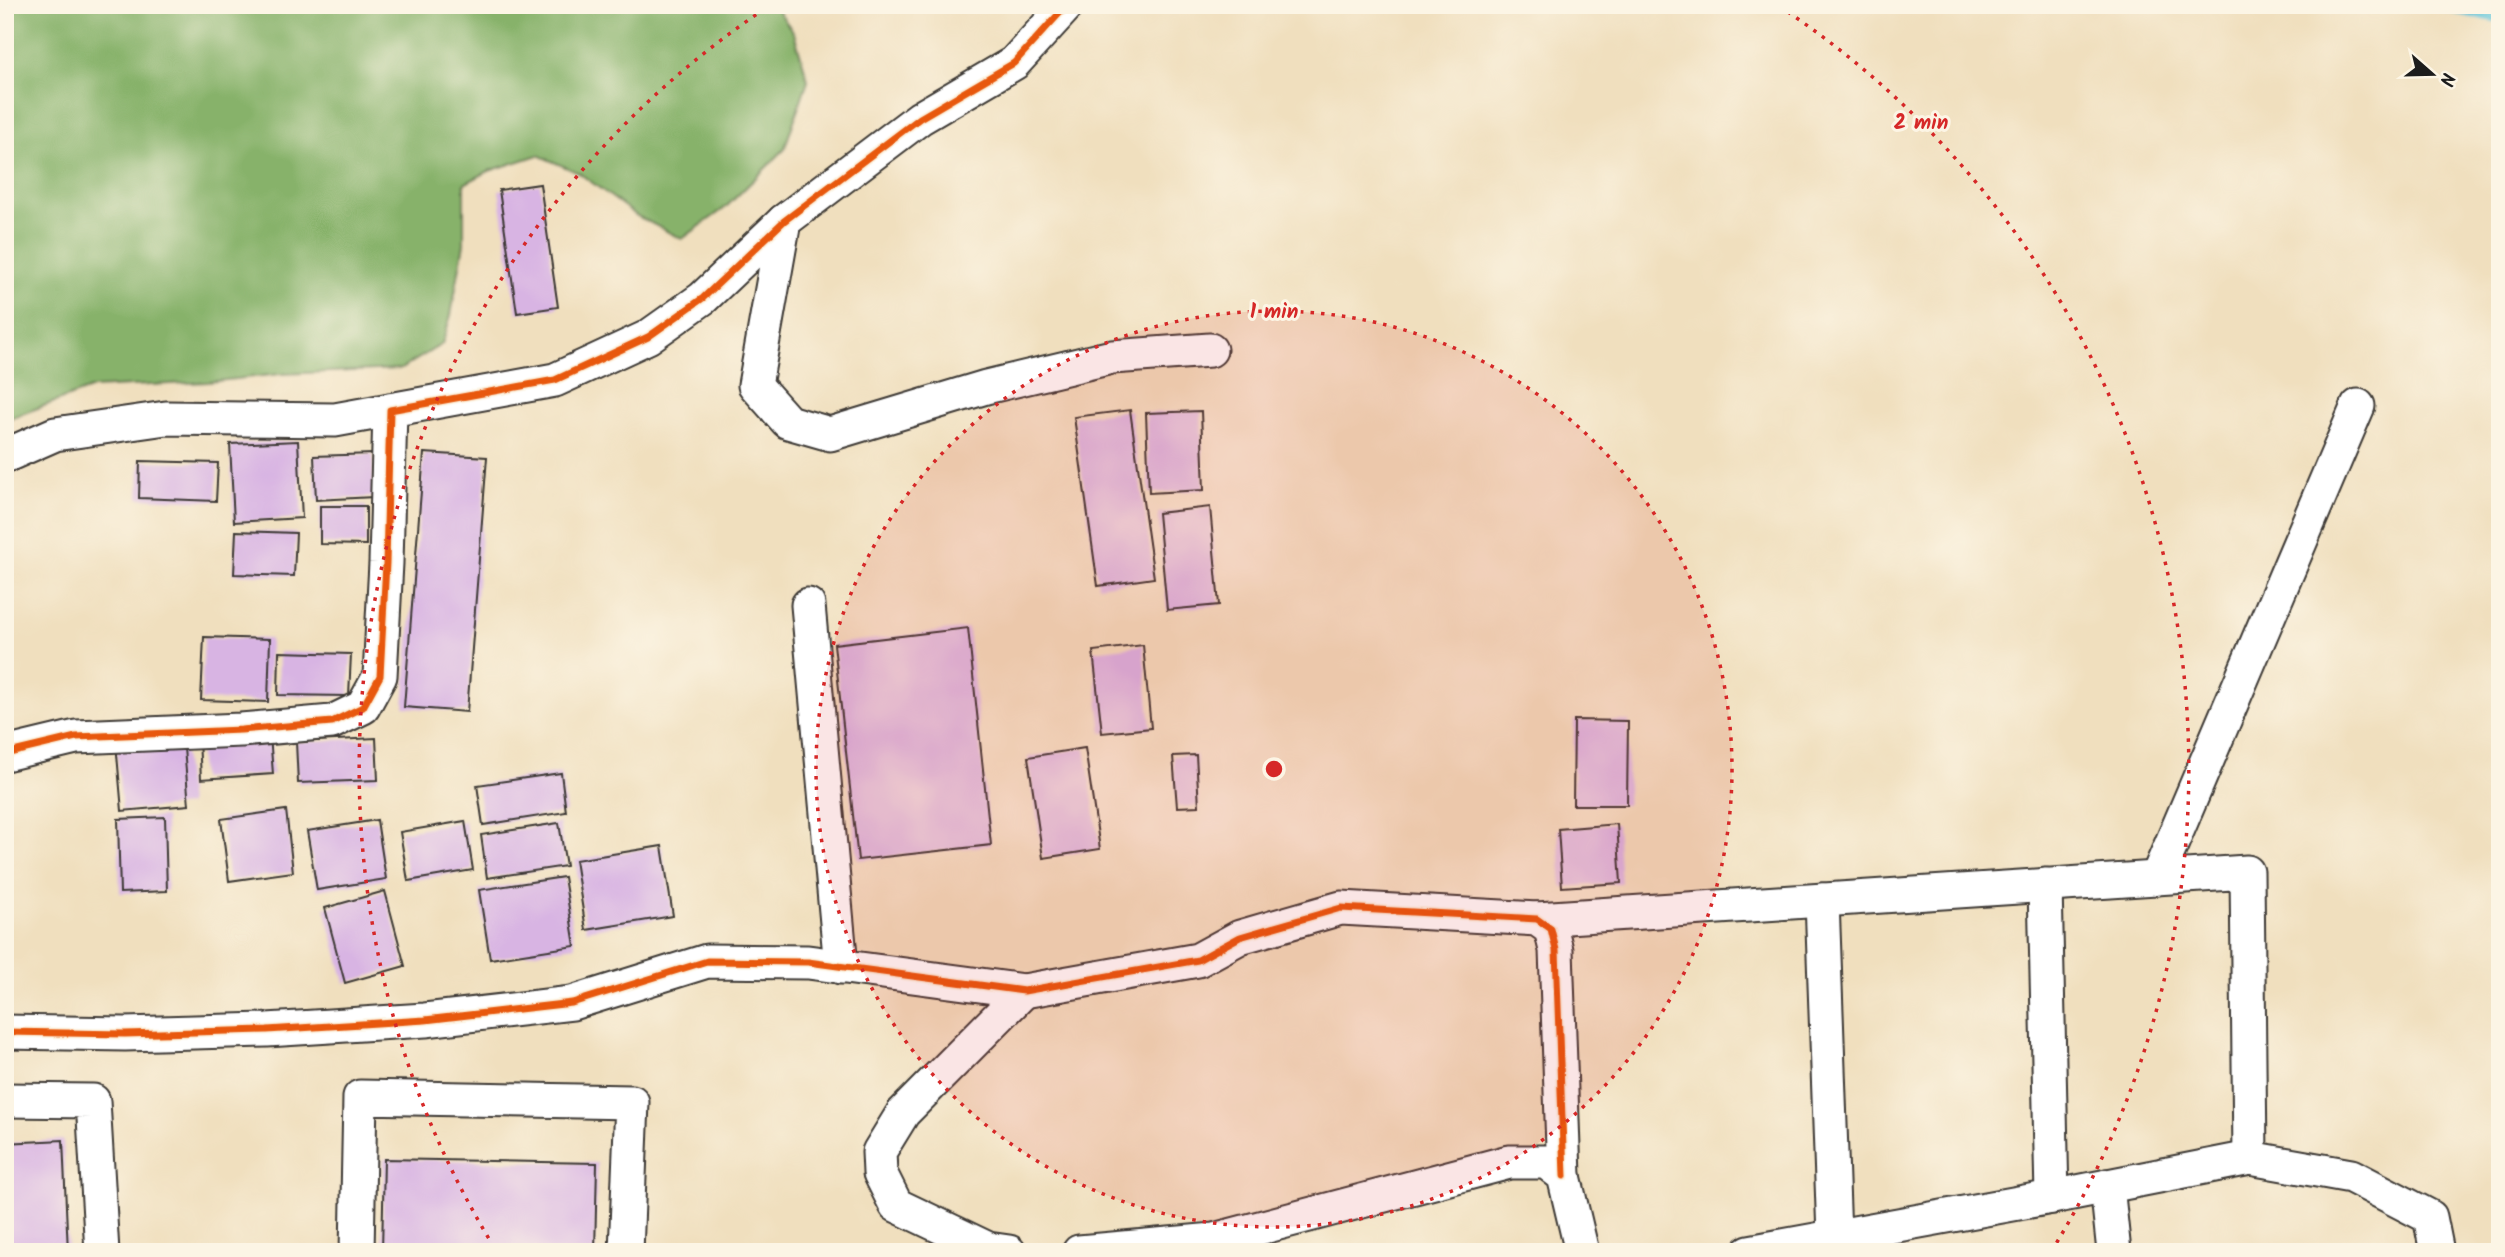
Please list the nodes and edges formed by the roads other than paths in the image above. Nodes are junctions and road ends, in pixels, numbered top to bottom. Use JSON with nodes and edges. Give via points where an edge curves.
{"nodes":[{"id":1,"x":1066,"y":5,"type":"edge"},
{"id":2,"x":784,"y":221,"type":"junction"},
{"id":3,"x":1210,"y":350,"type":"dead end"},
{"id":4,"x":2358,"y":406,"type":"dead end"},
{"id":5,"x":390,"y":410,"type":"junction"},
{"id":6,"x":5,"y":456,"type":"edge"},
{"id":7,"x":808,"y":605,"type":"dead end"},
{"id":8,"x":5,"y":754,"type":"edge"},
{"id":9,"x":2157,"y":878,"type":"junction"},
{"id":10,"x":2045,"y":885,"type":"junction"},
{"id":11,"x":1822,"y":900,"type":"junction"},
{"id":12,"x":1536,"y":919,"type":"junction"},
{"id":13,"x":841,"y":967,"type":"junction"},
{"id":14,"x":1024,"y":991,"type":"junction"},
{"id":15,"x":5,"y":1031,"type":"edge"},
{"id":16,"x":5,"y":1100,"type":"edge"},
{"id":17,"x":2250,"y":1158,"type":"junction"},
{"id":18,"x":1564,"y":1176,"type":"junction"},
{"id":19,"x":2107,"y":1186,"type":"junction"},
{"id":20,"x":2052,"y":1197,"type":"junction"},
{"id":21,"x":1834,"y":1237,"type":"junction"},
{"id":22,"x":102,"y":1252,"type":"edge"},
{"id":23,"x":357,"y":1252,"type":"edge"},
{"id":24,"x":626,"y":1252,"type":"edge"},
{"id":25,"x":1009,"y":1252,"type":"edge"},
{"id":26,"x":1079,"y":1252,"type":"edge"},
{"id":27,"x":1582,"y":1252,"type":"edge"},
{"id":28,"x":1749,"y":1252,"type":"edge"},
{"id":29,"x":2114,"y":1252,"type":"edge"},
{"id":30,"x":2437,"y":1252,"type":"edge"}],
"edges":[{"from":1,"to":2,"type":"street","via":[[1014,63],[920,118]]},
{"from":2,"to":3,"type":"street","via":[[755,385],[788,422],[830,434],[986,387],[1112,357]]},
{"from":2,"to":5,"type":"street","via":[[702,298],[648,337],[555,380]]},
{"from":4,"to":9,"type":"street"},
{"from":5,"to":6,"type":"street","via":[[335,420],[166,418],[55,434]]},
{"from":5,"to":8,"type":"street","via":[[380,676],[363,707],[332,722],[76,737]]},
{"from":7,"to":13,"type":"street"},
{"from":9,"to":10,"type":"street"},
{"from":9,"to":17,"type":"street","via":[[2247,872]]},
{"from":10,"to":11,"type":"street"},
{"from":10,"to":20,"type":"street"},
{"from":11,"to":12,"type":"street"},
{"from":11,"to":21,"type":"street"},
{"from":12,"to":14,"type":"street","via":[[1341,908],[1240,937],[1198,960]]},
{"from":12,"to":18,"type":"street","via":[[1551,929],[1556,950]]},
{"from":13,"to":14,"type":"street"},
{"from":13,"to":15,"type":"street","via":[[808,962],[707,961],[572,1003],[425,1020],[125,1034]]},
{"from":14,"to":25,"type":"street","via":[[903,1113],[879,1152],[880,1173],[896,1205],[988,1249]]},
{"from":16,"to":22,"type":"street","via":[[93,1101]]},
{"from":17,"to":19,"type":"street"},
{"from":17,"to":30,"type":"street","via":[[2351,1176],[2430,1217]]},
{"from":18,"to":26,"type":"street","via":[[1546,1162],[1509,1162],[1214,1240]]},
{"from":18,"to":27,"type":"street"},
{"from":19,"to":20,"type":"street"},
{"from":19,"to":29,"type":"street"},
{"from":20,"to":21,"type":"street"},
{"from":21,"to":28,"type":"street"},
{"from":23,"to":24,"type":"street","via":[[360,1097],[632,1102]]}]}
